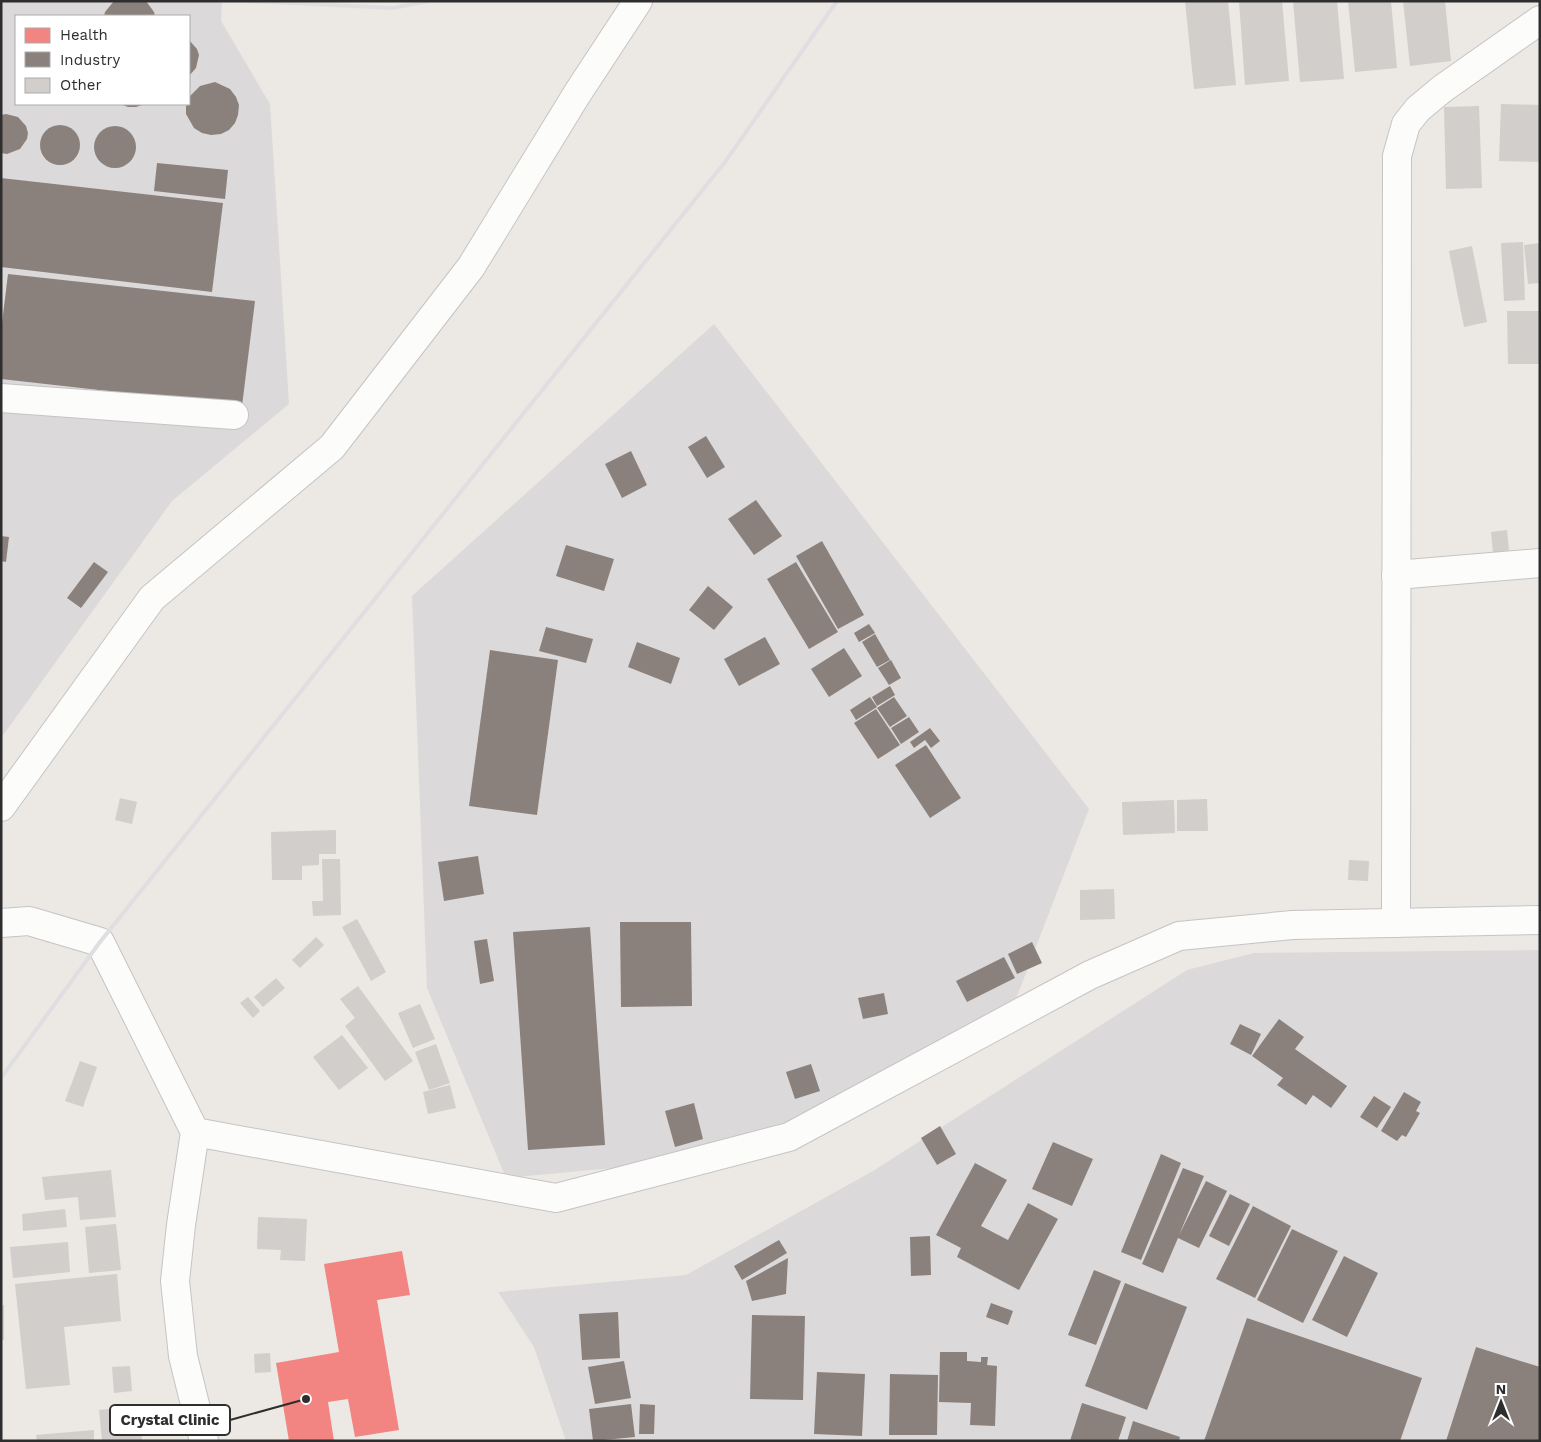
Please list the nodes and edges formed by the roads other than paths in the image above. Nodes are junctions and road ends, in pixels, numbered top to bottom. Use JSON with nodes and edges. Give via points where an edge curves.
{"nodes":[{"id":1,"x":638,"y":1,"type":"edge"},
{"id":2,"x":1540,"y":20,"type":"edge"},
{"id":3,"x":1,"y":398,"type":"edge"},
{"id":4,"x":234,"y":415,"type":"dead end"},
{"id":5,"x":1540,"y":563,"type":"edge"},
{"id":6,"x":1396,"y":575,"type":"junction"},
{"id":7,"x":1,"y":807,"type":"edge"},
{"id":8,"x":1540,"y":920,"type":"edge"},
{"id":9,"x":1,"y":923,"type":"edge"},
{"id":10,"x":1396,"y":923,"type":"junction"},
{"id":11,"x":195,"y":1132,"type":"junction"},
{"id":12,"x":204,"y":1441,"type":"edge"}],
"edges":[{"from":1,"to":7,"type":"street","via":[[471,267],[332,447],[152,598]]},
{"from":2,"to":6,"type":"street","via":[[1418,109],[1406,124],[1397,156]]},
{"from":3,"to":4,"type":"street"},
{"from":5,"to":6,"type":"street"},
{"from":6,"to":10,"type":"street"},
{"from":8,"to":10,"type":"street"},
{"from":9,"to":11,"type":"street","via":[[29,921],[100,942]]},
{"from":10,"to":11,"type":"street","via":[[1292,925],[1179,936],[1090,975],[789,1137],[556,1198]]},
{"from":11,"to":12,"type":"street","via":[[175,1281],[183,1356]]}]}
